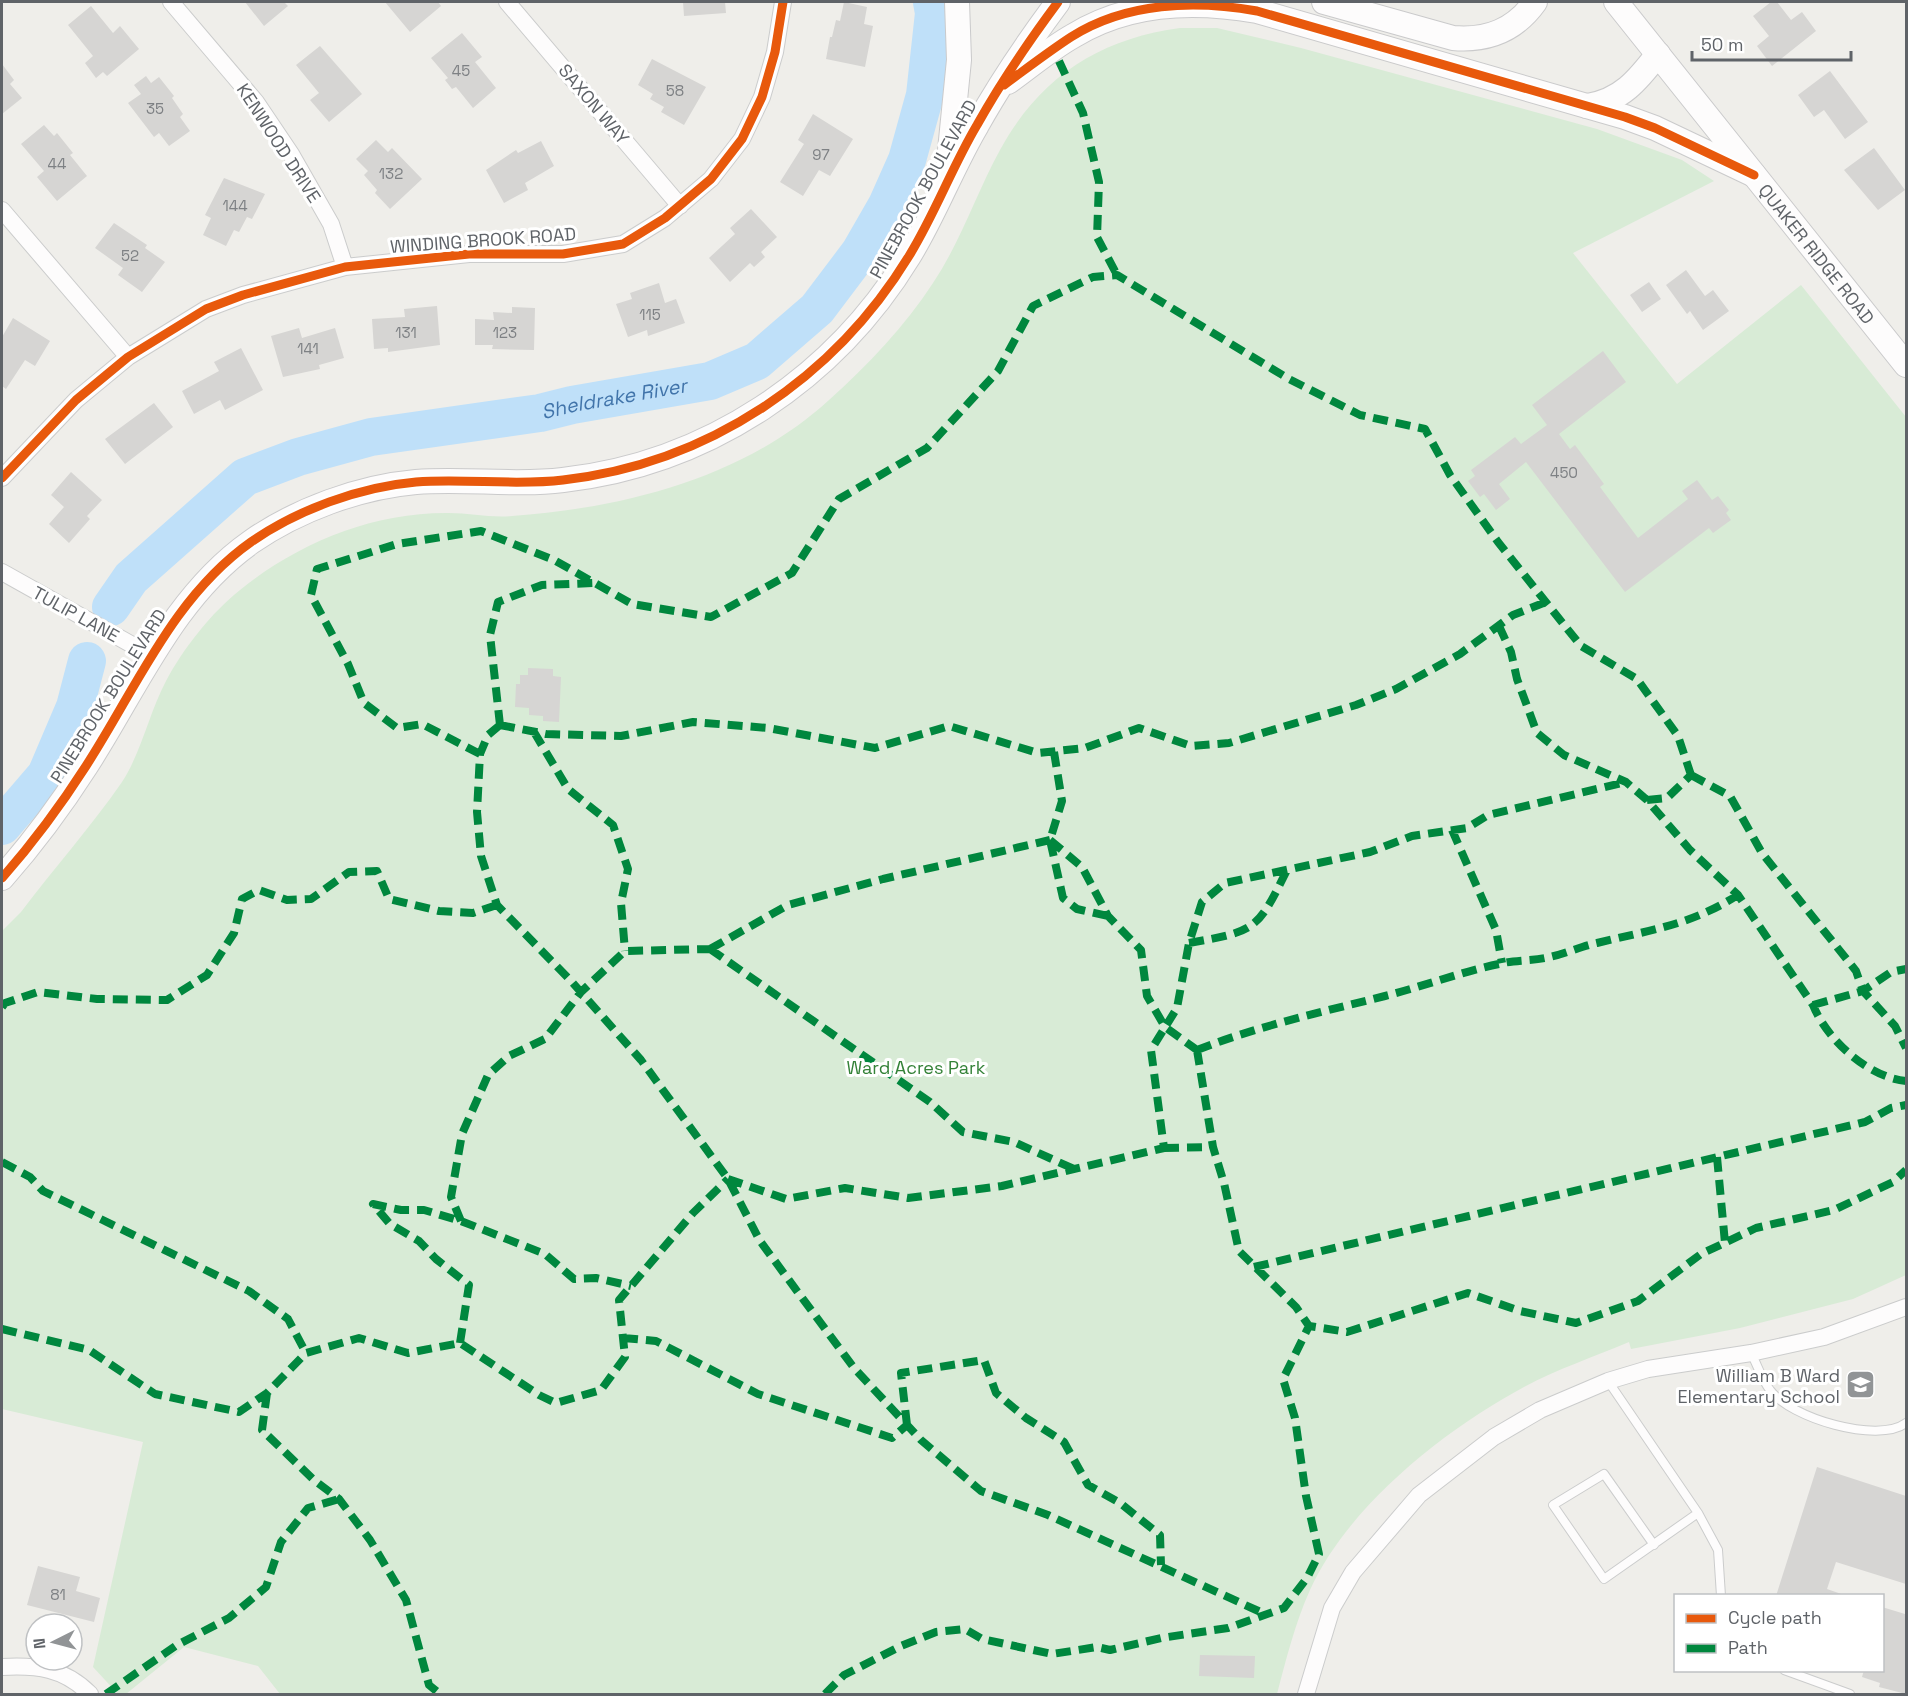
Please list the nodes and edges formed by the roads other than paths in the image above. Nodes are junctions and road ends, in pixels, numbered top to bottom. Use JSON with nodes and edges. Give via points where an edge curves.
{"nodes":[{"id":1,"x":171,"y":2,"type":"edge"},
{"id":2,"x":507,"y":2,"type":"edge"},
{"id":3,"x":783,"y":2,"type":"edge"},
{"id":4,"x":957,"y":2,"type":"edge"},
{"id":5,"x":1058,"y":2,"type":"edge"},
{"id":6,"x":1324,"y":2,"type":"edge"},
{"id":7,"x":1535,"y":2,"type":"edge"},
{"id":8,"x":1625,"y":7,"type":"edge"},
{"id":9,"x":1658,"y":54,"type":"junction"},
{"id":10,"x":999,"y":89,"type":"junction"},
{"id":11,"x":1587,"y":106,"type":"junction"},
{"id":12,"x":1754,"y":175,"type":"junction"},
{"id":13,"x":946,"y":183,"type":"junction"},
{"id":14,"x":680,"y":206,"type":"junction"},
{"id":15,"x":2,"y":210,"type":"edge"},
{"id":16,"x":345,"y":267,"type":"junction"},
{"id":17,"x":128,"y":357,"type":"junction"},
{"id":18,"x":1906,"y":365,"type":"edge"},
{"id":19,"x":2,"y":478,"type":"edge"},
{"id":20,"x":2,"y":572,"type":"edge"},
{"id":21,"x":152,"y":656,"type":"junction"},
{"id":22,"x":2,"y":878,"type":"edge"},
{"id":23,"x":1906,"y":1307,"type":"edge"},
{"id":24,"x":1751,"y":1353,"type":"junction"},
{"id":25,"x":1608,"y":1381,"type":"junction"},
{"id":26,"x":1906,"y":1423,"type":"edge"},
{"id":27,"x":1698,"y":1513,"type":"junction"},
{"id":28,"x":1654,"y":1545,"type":"junction"},
{"id":29,"x":1722,"y":1594,"type":"edge"},
{"id":30,"x":2,"y":1666,"type":"edge"},
{"id":31,"x":1787,"y":1672,"type":"edge"},
{"id":32,"x":90,"y":1695,"type":"edge"},
{"id":33,"x":1306,"y":1695,"type":"edge"},
{"id":34,"x":1850,"y":1695,"type":"edge"}],
"edges":[{"from":1,"to":16,"type":"street","name":"KENWOOD DRIVE","via":[[256,102],[291,154],[331,224]]},
{"from":2,"to":14,"type":"street","name":"SAXON WAY"},
{"from":3,"to":14,"type":"street","name":"WINDING BROOK ROAD","via":[[762,97],[742,139],[711,179]]},
{"from":4,"to":13,"type":"street","via":[[958,69]]},
{"from":5,"to":10,"type":"street","name":"PINEBROOK BOULEVARD"},
{"from":6,"to":7,"type":"street","via":[[1470,40],[1501,32]]},
{"from":8,"to":9,"type":"street","name":"QUAKER RIDGE ROAD"},
{"from":9,"to":11,"type":"street","via":[[1630,89],[1603,104]]},
{"from":9,"to":12,"type":"street","name":"QUAKER RIDGE ROAD"},
{"from":10,"to":11,"type":"street","via":[[1095,24],[1149,8],[1202,4],[1257,11]]},
{"from":10,"to":13,"type":"street","name":"PINEBROOK BOULEVARD"},
{"from":11,"to":12,"type":"street","via":[[1655,128]]},
{"from":12,"to":18,"type":"street","name":"QUAKER RIDGE ROAD"},
{"from":13,"to":21,"type":"street","name":"PINEBROOK BOULEVARD","via":[[909,256],[869,314],[823,362],[758,413],[670,455],[612,472],[530,483],[416,482],[319,507],[247,545],[195,595]]},
{"from":14,"to":16,"type":"street","name":"WINDING BROOK ROAD","via":[[623,244],[563,254],[469,254]]},
{"from":15,"to":17,"type":"street"},
{"from":16,"to":17,"type":"street","name":"WINDING BROOK ROAD","via":[[206,309]]},
{"from":17,"to":19,"type":"street","name":"WINDING BROOK ROAD","via":[[76,400]]},
{"from":20,"to":21,"type":"street","name":"TULIP LANE"},
{"from":21,"to":22,"type":"street","name":"PINEBROOK BOULEVARD","via":[[85,768]]},
{"from":23,"to":24,"type":"street","via":[[1824,1337]]},
{"from":24,"to":25,"type":"street","via":[[1648,1369]]},
{"from":24,"to":26,"type":"lane","via":[[1770,1391],[1819,1420],[1885,1432]]},
{"from":25,"to":27,"type":"lane"},
{"from":25,"to":33,"type":"street","via":[[1540,1410],[1494,1437],[1419,1495],[1353,1572],[1332,1608]]},
{"from":27,"to":28,"type":"lane"},
{"from":27,"to":29,"type":"lane","via":[[1718,1550]]},
{"from":28,"to":28,"type":"lane","via":[[1604,1579],[1553,1505],[1604,1474]]},
{"from":30,"to":32,"type":"street","via":[[33,1665],[74,1679]]},
{"from":31,"to":34,"type":"lane"}]}
